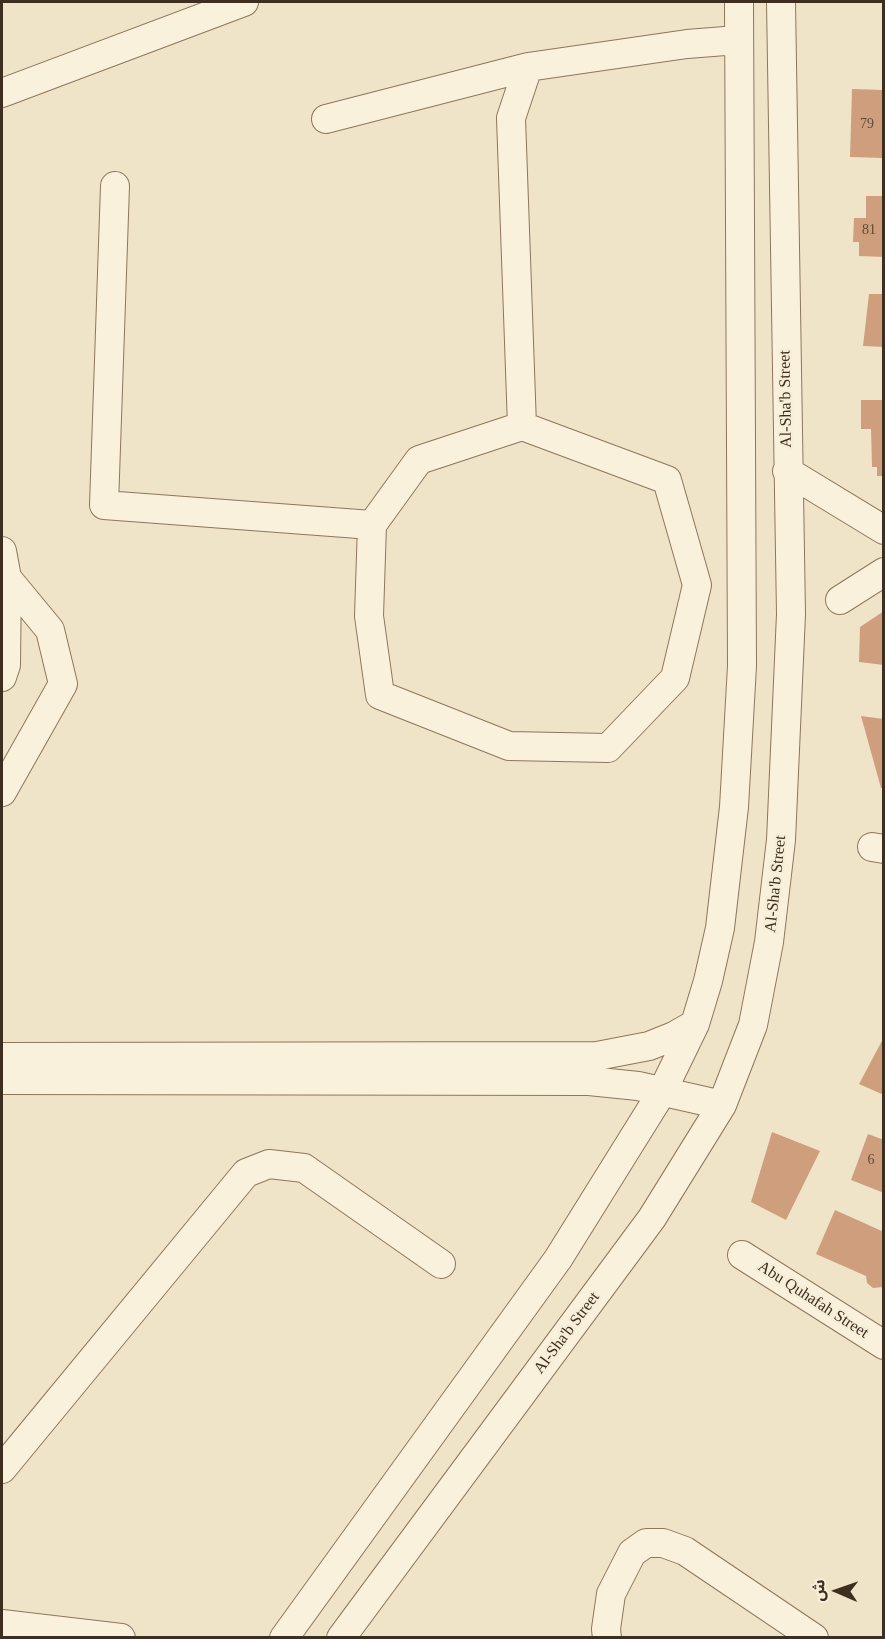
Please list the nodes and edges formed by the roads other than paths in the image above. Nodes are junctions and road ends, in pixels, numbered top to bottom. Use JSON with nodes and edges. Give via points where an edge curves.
{"nodes":[{"id":1,"x":244,"y":2,"type":"edge"},
{"id":2,"x":739,"y":2,"type":"edge"},
{"id":3,"x":781,"y":2,"type":"edge"},
{"id":4,"x":738,"y":40,"type":"junction"},
{"id":5,"x":528,"y":67,"type":"junction"},
{"id":6,"x":2,"y":93,"type":"edge"},
{"id":7,"x":326,"y":119,"type":"dead end"},
{"id":8,"x":116,"y":186,"type":"dead end"},
{"id":9,"x":522,"y":426,"type":"junction"},
{"id":10,"x":787,"y":471,"type":"junction"},
{"id":11,"x":372,"y":525,"type":"junction"},
{"id":12,"x":884,"y":530,"type":"edge"},
{"id":13,"x":4,"y":564,"type":"edge"},
{"id":14,"x":884,"y":572,"type":"edge"},
{"id":15,"x":840,"y":600,"type":"dead end"},
{"id":16,"x":2,"y":677,"type":"edge"},
{"id":17,"x":2,"y":792,"type":"edge"},
{"id":18,"x":695,"y":1024,"type":"junction"},
{"id":19,"x":2,"y":1057,"type":"edge"},
{"id":20,"x":2,"y":1080,"type":"edge"},
{"id":21,"x":662,"y":1092,"type":"junction"},
{"id":22,"x":722,"y":1105,"type":"junction"},
{"id":23,"x":742,"y":1255,"type":"dead end"},
{"id":24,"x":441,"y":1264,"type":"dead end"},
{"id":25,"x":884,"y":1345,"type":"edge"},
{"id":26,"x":2,"y":1469,"type":"edge"},
{"id":27,"x":2,"y":1624,"type":"edge"},
{"id":28,"x":117,"y":1637,"type":"edge"},
{"id":29,"x":284,"y":1638,"type":"edge"},
{"id":30,"x":341,"y":1638,"type":"edge"},
{"id":31,"x":607,"y":1638,"type":"edge"},
{"id":32,"x":814,"y":1638,"type":"edge"}],
"edges":[{"from":1,"to":6,"type":"street"},
{"from":2,"to":4,"type":"street"},
{"from":3,"to":10,"type":"street","name":"Al-Sha'b Street"},
{"from":4,"to":5,"type":"street"},
{"from":4,"to":18,"type":"street","via":[[742,666],[734,807],[720,928]]},
{"from":5,"to":7,"type":"street"},
{"from":5,"to":9,"type":"street","via":[[511,118]]},
{"from":8,"to":11,"type":"street","via":[[104,505]]},
{"from":9,"to":11,"type":"street","via":[[419,460]]},
{"from":9,"to":11,"type":"street","via":[[667,480],[697,585],[675,678],[608,748],[509,746],[380,695],[369,616]]},
{"from":10,"to":12,"type":"street"},
{"from":10,"to":22,"type":"street","name":"Al-Sha'b Street","via":[[791,614],[782,840],[770,942],[753,1025]]},
{"from":13,"to":16,"type":"street","via":[[6,665]]},
{"from":13,"to":17,"type":"street","via":[[50,630],[63,684]]},
{"from":14,"to":15,"type":"street"},
{"from":18,"to":19,"type":"street","via":[[649,1046],[597,1056]]},
{"from":18,"to":21,"type":"street"},
{"from":20,"to":21,"type":"street","via":[[589,1081]]},
{"from":21,"to":22,"type":"street"},
{"from":21,"to":29,"type":"street","via":[[558,1259]]},
{"from":22,"to":30,"type":"street","name":"Al-Sha'b Street","via":[[652,1218]]},
{"from":23,"to":25,"type":"street","name":"Abu Quhafah Street"},
{"from":24,"to":26,"type":"street","via":[[304,1168],[269,1164],[246,1173]]},
{"from":27,"to":28,"type":"street"},
{"from":31,"to":32,"type":"street","via":[[611,1594],[632,1553],[646,1543],[685,1551]]}]}
